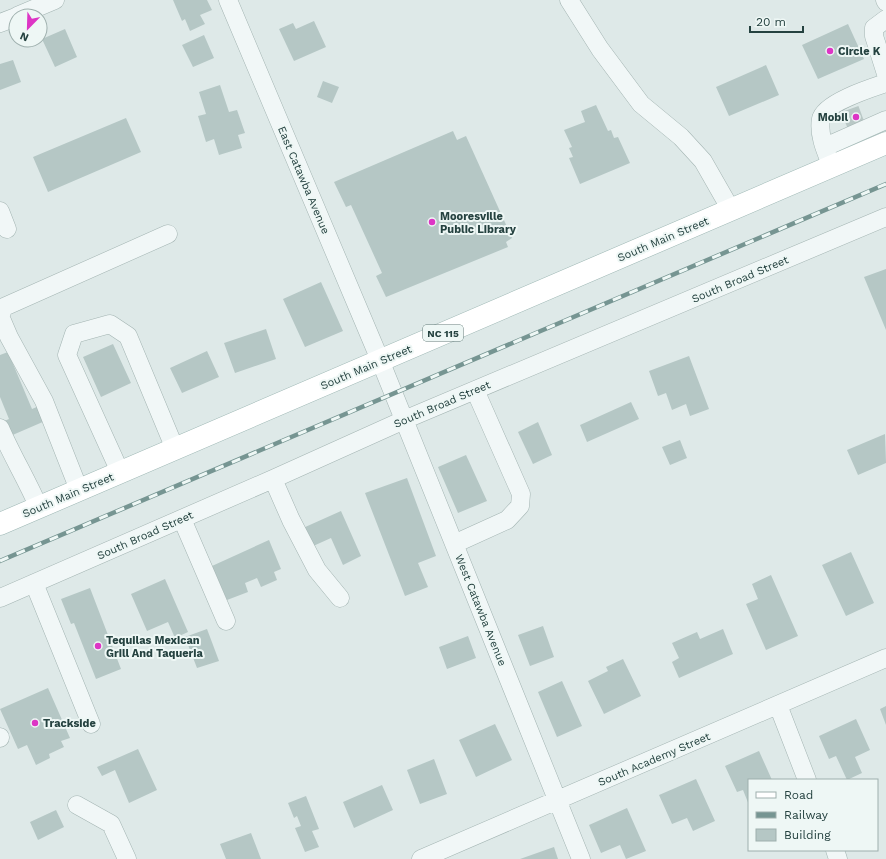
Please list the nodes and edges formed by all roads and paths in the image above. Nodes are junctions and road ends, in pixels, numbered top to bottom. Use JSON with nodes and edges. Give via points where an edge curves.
{"nodes":[{"id":1,"x":55,"y":0,"type":"edge"},
{"id":2,"x":228,"y":0,"type":"edge"},
{"id":3,"x":569,"y":0,"type":"edge"},
{"id":4,"x":36,"y":8,"type":"edge"},
{"id":5,"x":886,"y":19,"type":"edge"},
{"id":6,"x":886,"y":74,"type":"edge"},
{"id":7,"x":886,"y":83,"type":"edge"},
{"id":8,"x":886,"y":120,"type":"edge"},
{"id":9,"x":886,"y":143,"type":"edge"},
{"id":10,"x":828,"y":157,"type":"junction"},
{"id":11,"x":0,"y":210,"type":"edge"},
{"id":12,"x":731,"y":210,"type":"junction"},
{"id":13,"x":886,"y":217,"type":"edge"},
{"id":14,"x":7,"y":229,"type":"dead end"},
{"id":15,"x":168,"y":234,"type":"dead end"},
{"id":16,"x":4,"y":338,"type":"edge"},
{"id":17,"x":380,"y":360,"type":"junction"},
{"id":18,"x":475,"y":390,"type":"junction"},
{"id":19,"x":404,"y":420,"type":"junction"},
{"id":20,"x":0,"y":428,"type":"edge"},
{"id":21,"x":175,"y":449,"type":"junction"},
{"id":22,"x":120,"y":472,"type":"junction"},
{"id":23,"x":273,"y":480,"type":"junction"},
{"id":24,"x":79,"y":490,"type":"junction"},
{"id":25,"x":39,"y":508,"type":"junction"},
{"id":26,"x":182,"y":519,"type":"junction"},
{"id":27,"x":0,"y":524,"type":"edge"},
{"id":28,"x":454,"y":544,"type":"junction"},
{"id":29,"x":34,"y":583,"type":"junction"},
{"id":30,"x":0,"y":598,"type":"edge"},
{"id":31,"x":340,"y":598,"type":"dead end"},
{"id":32,"x":226,"y":621,"type":"dead end"},
{"id":33,"x":886,"y":658,"type":"edge"},
{"id":34,"x":778,"y":705,"type":"junction"},
{"id":35,"x":91,"y":724,"type":"dead end"},
{"id":36,"x":808,"y":779,"type":"edge"},
{"id":37,"x":558,"y":800,"type":"junction"},
{"id":38,"x":77,"y":805,"type":"dead end"},
{"id":39,"x":127,"y":859,"type":"edge"},
{"id":40,"x":421,"y":859,"type":"edge"},
{"id":41,"x":582,"y":859,"type":"edge"}],
"edges":[{"from":1,"to":4,"type":"street"},
{"from":2,"to":17,"type":"street","name":"East Catawba Avenue"},
{"from":3,"to":12,"type":"street","via":[[600,49],[641,104],[681,137],[703,161]]},
{"from":5,"to":6,"type":"street","via":[[874,28],[874,36]]},
{"from":7,"to":10,"type":"street","via":[[861,91],[848,104],[825,110],[820,130]]},
{"from":8,"to":10,"type":"street","via":[[858,130]]},
{"from":9,"to":10,"type":"main road","name":"South Main Street","number":"NC 115"},
{"from":10,"to":12,"type":"main road","name":"South Main Street","number":"NC 115"},
{"from":11,"to":14,"type":"street"},
{"from":12,"to":17,"type":"main road","name":"South Main Street","number":"NC 115"},
{"from":13,"to":18,"type":"street","name":"South Broad Street"},
{"from":15,"to":16,"type":"street","via":[[4,307],[0,316]]},
{"from":16,"to":24,"type":"street","via":[[44,400]]},
{"from":17,"to":19,"type":"street","name":"West Catawba Avenue"},
{"from":17,"to":21,"type":"main road","name":"South Main Street","number":"NC 115"},
{"from":18,"to":19,"type":"street","name":"South Broad Street"},
{"from":18,"to":28,"type":"street","via":[[521,494],[520,506],[507,520]]},
{"from":19,"to":23,"type":"street","name":"South Broad Street"},
{"from":19,"to":28,"type":"street","name":"West Catawba Avenue"},
{"from":20,"to":25,"type":"street"},
{"from":21,"to":22,"type":"main road","name":"South Main Street","number":"NC 115"},
{"from":21,"to":22,"type":"street","via":[[128,336],[110,324],[74,334],[67,355]]},
{"from":22,"to":24,"type":"main road","name":"South Main Street","number":"NC 115"},
{"from":23,"to":26,"type":"street","name":"South Broad Street"},
{"from":23,"to":31,"type":"street","via":[[318,570]]},
{"from":24,"to":25,"type":"main road","name":"South Main Street","number":"NC 115"},
{"from":25,"to":27,"type":"main road","name":"South Main Street","number":"NC 115"},
{"from":26,"to":29,"type":"street","name":"South Broad Street"},
{"from":26,"to":32,"type":"street"},
{"from":28,"to":37,"type":"street","name":"West Catawba Avenue"},
{"from":29,"to":30,"type":"street","name":"South Broad Street"},
{"from":29,"to":35,"type":"street"},
{"from":33,"to":34,"type":"street","name":"South Academy Street"},
{"from":34,"to":36,"type":"street"},
{"from":34,"to":37,"type":"street","name":"South Academy Street"},
{"from":37,"to":40,"type":"street","name":"South Academy Street"},
{"from":37,"to":41,"type":"street","name":"West Catawba Avenue"},
{"from":38,"to":39,"type":"street","via":[[111,824]]}]}
